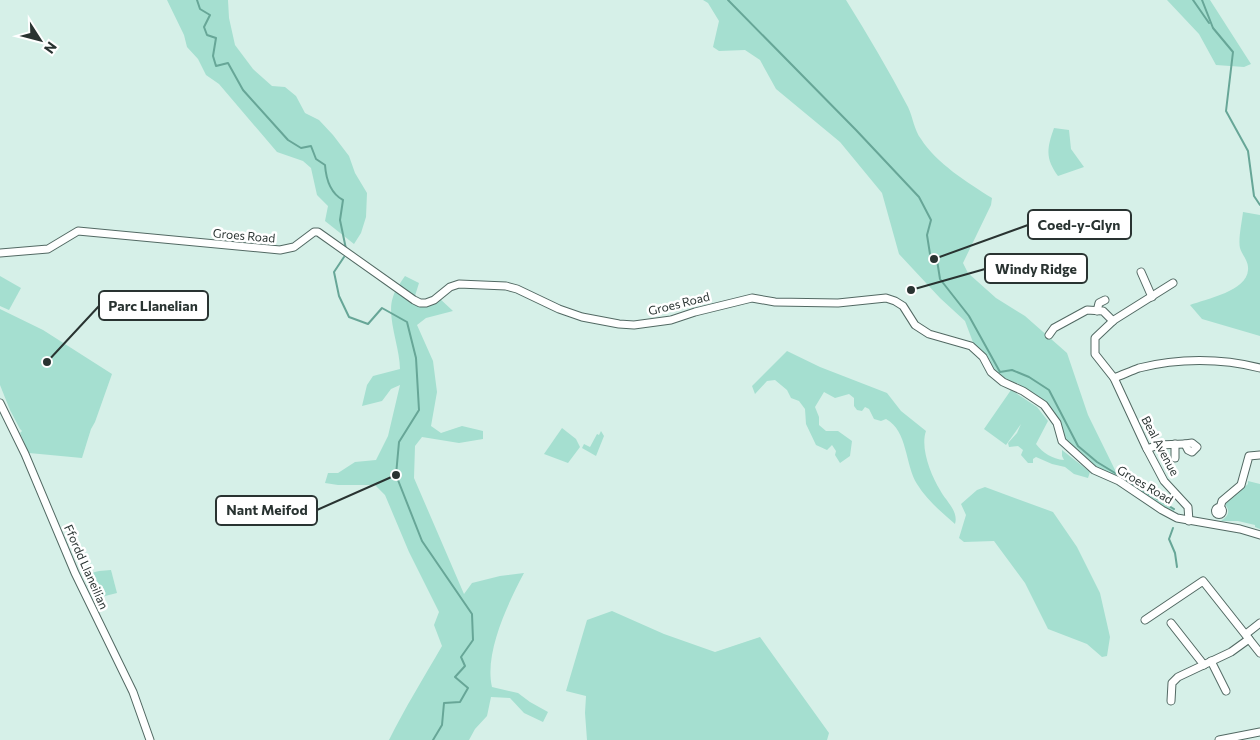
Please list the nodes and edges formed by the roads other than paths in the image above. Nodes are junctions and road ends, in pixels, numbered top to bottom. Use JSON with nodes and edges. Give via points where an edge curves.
{"nodes":[{"id":1,"x":0,"y":253,"type":"edge"},
{"id":2,"x":1141,"y":272,"type":"dead end"},
{"id":3,"x":1173,"y":283,"type":"dead end"},
{"id":4,"x":1152,"y":297,"type":"junction"},
{"id":5,"x":1105,"y":300,"type":"dead end"},
{"id":6,"x":1097,"y":311,"type":"junction"},
{"id":7,"x":1113,"y":321,"type":"junction"},
{"id":8,"x":1049,"y":335,"type":"dead end"},
{"id":9,"x":1260,"y":368,"type":"edge"},
{"id":10,"x":1114,"y":378,"type":"junction"},
{"id":11,"x":0,"y":403,"type":"edge"},
{"id":12,"x":1176,"y":444,"type":"junction"},
{"id":13,"x":1185,"y":444,"type":"dead end"},
{"id":14,"x":1147,"y":449,"type":"junction"},
{"id":15,"x":1260,"y":455,"type":"edge"},
{"id":16,"x":1175,"y":458,"type":"dead end"},
{"id":17,"x":1220,"y":508,"type":"dead end"},
{"id":18,"x":1189,"y":521,"type":"junction"},
{"id":19,"x":1260,"y":535,"type":"edge"},
{"id":20,"x":1145,"y":620,"type":"dead end"},
{"id":21,"x":1170,"y":623,"type":"dead end"},
{"id":22,"x":1260,"y":623,"type":"edge"},
{"id":23,"x":1247,"y":636,"type":"junction"},
{"id":24,"x":1260,"y":653,"type":"edge"},
{"id":25,"x":1212,"y":661,"type":"junction"},
{"id":26,"x":1204,"y":665,"type":"junction"},
{"id":27,"x":1226,"y":685,"type":"dead end"},
{"id":28,"x":1173,"y":697,"type":"dead end"},
{"id":29,"x":1260,"y":732,"type":"edge"},
{"id":30,"x":1233,"y":739,"type":"edge"},
{"id":31,"x":150,"y":740,"type":"edge"},
{"id":32,"x":1219,"y":740,"type":"edge"}],
"edges":[{"from":1,"to":18,"type":"street","name":"Groes Road","via":[[48,249],[78,231],[280,250],[294,247],[318,232],[420,303],[434,300],[459,284],[506,286],[582,317],[634,325],[671,320],[752,298],[775,302],[838,303],[886,298],[903,306],[915,324],[929,334],[971,346],[1003,382],[1044,405],[1057,423],[1062,442],[1094,470],[1119,481],[1162,510]]},
{"from":2,"to":4,"type":"street"},
{"from":3,"to":4,"type":"street","name":"Beal Avenue"},
{"from":4,"to":7,"type":"street","name":"Beal Avenue"},
{"from":5,"to":6,"type":"street","via":[[1099,303]]},
{"from":6,"to":7,"type":"street","via":[[1103,311]]},
{"from":6,"to":8,"type":"street","via":[[1087,310],[1066,318]]},
{"from":7,"to":10,"type":"street","name":"Beal Avenue","via":[[1095,338],[1095,354]]},
{"from":9,"to":10,"type":"street","via":[[1189,360],[1139,368]]},
{"from":10,"to":14,"type":"street","name":"Beal Avenue"},
{"from":11,"to":31,"type":"street","name":"Ffordd Llaneilian","via":[[75,573],[133,692]]},
{"from":12,"to":13,"type":"street"},
{"from":12,"to":14,"type":"street"},
{"from":12,"to":16,"type":"street"},
{"from":14,"to":18,"type":"street","name":"Beal Avenue","via":[[1164,480],[1188,507]]},
{"from":15,"to":17,"type":"street","via":[[1249,456],[1241,484],[1222,501]]},
{"from":18,"to":19,"type":"street","name":"Groes Road"},
{"from":20,"to":23,"type":"street","via":[[1203,580]]},
{"from":21,"to":26,"type":"street"},
{"from":22,"to":23,"type":"street"},
{"from":23,"to":24,"type":"street"},
{"from":23,"to":25,"type":"street","via":[[1231,652]]},
{"from":25,"to":26,"type":"street"},
{"from":25,"to":27,"type":"street"},
{"from":26,"to":28,"type":"street","via":[[1172,683]]},
{"from":29,"to":30,"type":"street"},
{"from":30,"to":32,"type":"street"}]}
